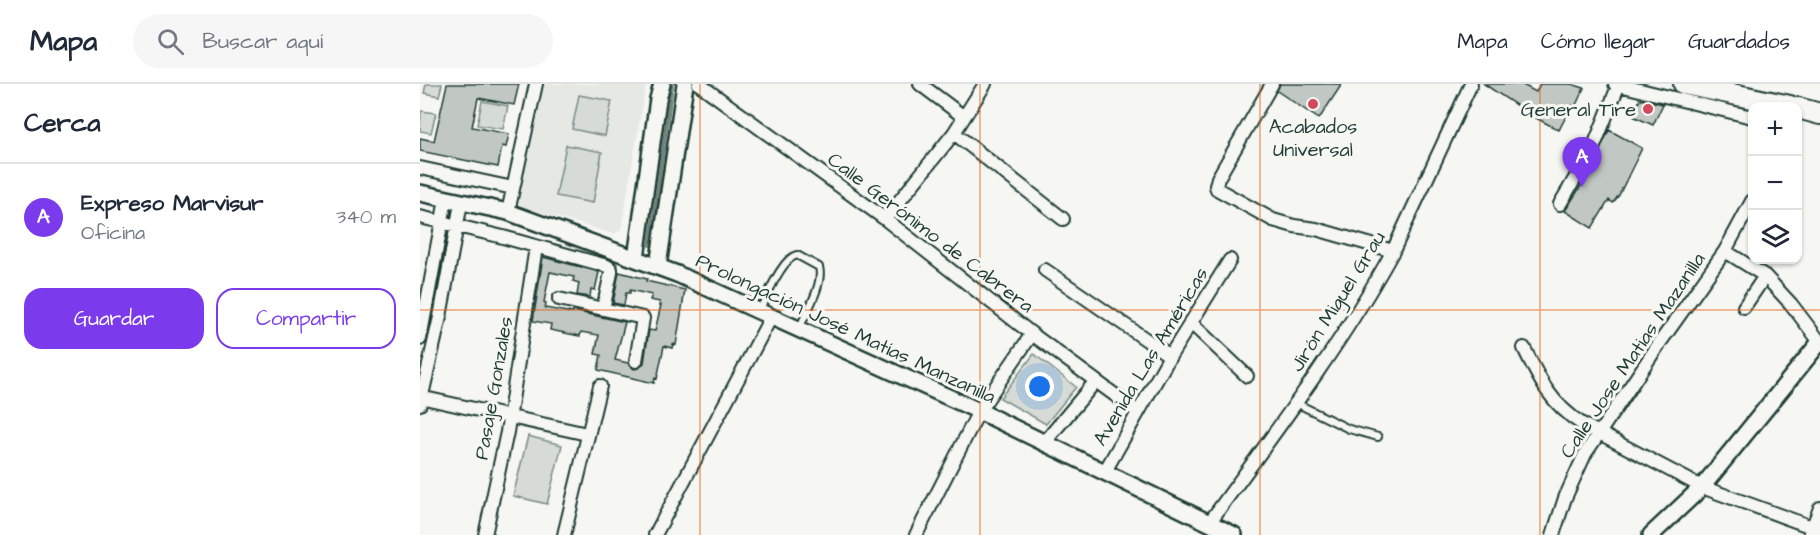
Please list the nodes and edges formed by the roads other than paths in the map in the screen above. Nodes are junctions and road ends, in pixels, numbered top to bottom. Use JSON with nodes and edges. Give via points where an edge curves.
{"nodes":[{"id":1,"x":536,"y":84,"type":"edge"},
{"id":2,"x":662,"y":84,"type":"edge"},
{"id":3,"x":685,"y":84,"type":"edge"},
{"id":4,"x":699,"y":84,"type":"edge"},
{"id":5,"x":920,"y":84,"type":"edge"},
{"id":6,"x":985,"y":84,"type":"edge"},
{"id":7,"x":1272,"y":84,"type":"edge"},
{"id":8,"x":1471,"y":84,"type":"edge"},
{"id":9,"x":1617,"y":84,"type":"edge"},
{"id":10,"x":1684,"y":84,"type":"edge"},
{"id":11,"x":1762,"y":102,"type":"edge"},
{"id":12,"x":1748,"y":116,"type":"edge"},
{"id":13,"x":964,"y":117,"type":"junction"},
{"id":14,"x":954,"y":133,"type":"junction"},
{"id":15,"x":420,"y":168,"type":"edge"},
{"id":16,"x":513,"y":188,"type":"junction"},
{"id":17,"x":420,"y":194,"type":"edge"},
{"id":18,"x":446,"y":200,"type":"junction"},
{"id":19,"x":461,"y":203,"type":"junction"},
{"id":20,"x":1560,"y":204,"type":"dead end"},
{"id":21,"x":1748,"y":208,"type":"edge"},
{"id":22,"x":508,"y":212,"type":"junction"},
{"id":23,"x":420,"y":217,"type":"edge"},
{"id":24,"x":885,"y":219,"type":"junction"},
{"id":25,"x":1063,"y":219,"type":"dead end"},
{"id":26,"x":441,"y":221,"type":"junction"},
{"id":27,"x":457,"y":225,"type":"junction"},
{"id":28,"x":536,"y":247,"type":"junction"},
{"id":29,"x":1393,"y":251,"type":"junction"},
{"id":30,"x":1725,"y":251,"type":"junction"},
{"id":31,"x":636,"y":258,"type":"junction"},
{"id":32,"x":1230,"y":260,"type":"dead end"},
{"id":33,"x":658,"y":266,"type":"junction"},
{"id":34,"x":1046,"y":270,"type":"dead end"},
{"id":35,"x":1765,"y":276,"type":"junction"},
{"id":36,"x":559,"y":299,"type":"dead end"},
{"id":37,"x":1744,"y":307,"type":"dead end"},
{"id":38,"x":603,"y":309,"type":"junction"},
{"id":39,"x":423,"y":314,"type":"edge"},
{"id":40,"x":765,"y":314,"type":"junction"},
{"id":41,"x":440,"y":317,"type":"junction"},
{"id":42,"x":1190,"y":322,"type":"junction"},
{"id":43,"x":799,"y":329,"type":"junction"},
{"id":44,"x":1032,"y":334,"type":"junction"},
{"id":45,"x":420,"y":339,"type":"edge"},
{"id":46,"x":1819,"y":346,"type":"edge"},
{"id":47,"x":1524,"y":348,"type":"dead end"},
{"id":48,"x":1170,"y":356,"type":"junction"},
{"id":49,"x":636,"y":361,"type":"dead end"},
{"id":50,"x":1246,"y":376,"type":"dead end"},
{"id":51,"x":1095,"y":382,"type":"junction"},
{"id":52,"x":600,"y":386,"type":"dead end"},
{"id":53,"x":420,"y":399,"type":"edge"},
{"id":54,"x":1296,"y":403,"type":"junction"},
{"id":55,"x":979,"y":411,"type":"junction"},
{"id":56,"x":1138,"y":412,"type":"junction"},
{"id":57,"x":510,"y":418,"type":"junction"},
{"id":58,"x":588,"y":434,"type":"junction"},
{"id":59,"x":1599,"y":434,"type":"junction"},
{"id":60,"x":1378,"y":437,"type":"dead end"},
{"id":61,"x":1044,"y":443,"type":"junction"},
{"id":62,"x":1104,"y":473,"type":"junction"},
{"id":63,"x":1702,"y":487,"type":"junction"},
{"id":64,"x":1820,"y":508,"type":"edge"},
{"id":65,"x":1209,"y":523,"type":"junction"},
{"id":66,"x":1814,"y":531,"type":"edge"},
{"id":67,"x":485,"y":535,"type":"edge"},
{"id":68,"x":564,"y":535,"type":"edge"},
{"id":69,"x":655,"y":535,"type":"edge"},
{"id":70,"x":916,"y":535,"type":"edge"},
{"id":71,"x":1234,"y":535,"type":"edge"},
{"id":72,"x":1553,"y":535,"type":"edge"},
{"id":73,"x":1651,"y":535,"type":"edge"}],
"edges":[{"from":1,"to":16,"type":"street"},
{"from":2,"to":31,"type":"street"},
{"from":3,"to":33,"type":"street"},
{"from":4,"to":24,"type":"street","name":"Calle Gerónimo de Cabrera"},
{"from":5,"to":13,"type":"street"},
{"from":6,"to":13,"type":"street"},
{"from":7,"to":29,"type":"street","via":[[1218,178],[1217,189],[1273,220]]},
{"from":8,"to":29,"type":"street","name":"Jirón Miguel Grau"},
{"from":9,"to":12,"type":"street"},
{"from":9,"to":20,"type":"street","via":[[1594,146]]},
{"from":10,"to":11,"type":"highway"},
{"from":13,"to":14,"type":"street"},
{"from":14,"to":24,"type":"street"},
{"from":14,"to":25,"type":"street"},
{"from":15,"to":16,"type":"street"},
{"from":16,"to":22,"type":"street"},
{"from":17,"to":18,"type":"street","name":"Prolongación José Matías Manzanilla"},
{"from":18,"to":19,"type":"street","name":"Prolongación José Matías Manzanilla"},
{"from":18,"to":26,"type":"street"},
{"from":19,"to":22,"type":"street","name":"Prolongación José Matías Manzanilla"},
{"from":19,"to":27,"type":"street"},
{"from":21,"to":30,"type":"street","name":"Calle Jose Matias Mazanilla"},
{"from":22,"to":31,"type":"street","name":"Prolongación José Matías Manzanilla"},
{"from":23,"to":26,"type":"street"},
{"from":24,"to":44,"type":"street","name":"Calle Gerónimo de Cabrera"},
{"from":26,"to":27,"type":"street"},
{"from":26,"to":39,"type":"street"},
{"from":27,"to":28,"type":"street"},
{"from":27,"to":41,"type":"street"},
{"from":28,"to":38,"type":"street","via":[[607,266],[611,270]]},
{"from":28,"to":57,"type":"street","name":"Pasaje Gonzales"},
{"from":29,"to":54,"type":"street","name":"Jirón Miguel Grau"},
{"from":30,"to":35,"type":"street"},
{"from":30,"to":59,"type":"street","name":"Calle Jose Matias Mazanilla"},
{"from":31,"to":33,"type":"street","name":"Prolongación José Matías Manzanilla"},
{"from":32,"to":42,"type":"street","name":"Avenida Las Américas"},
{"from":33,"to":40,"type":"street","name":"Prolongación José Matías Manzanilla"},
{"from":34,"to":48,"type":"street"},
{"from":35,"to":37,"type":"street"},
{"from":35,"to":46,"type":"street","via":[[1791,304]]},
{"from":36,"to":38,"type":"street"},
{"from":38,"to":49,"type":"street","via":[[643,318]]},
{"from":39,"to":41,"type":"street"},
{"from":39,"to":45,"type":"street"},
{"from":40,"to":43,"type":"street","name":"Prolongación José Matías Manzanilla"},
{"from":40,"to":43,"type":"lane","via":[[786,262],[797,255],[821,272]]},
{"from":40,"to":69,"type":"street"},
{"from":41,"to":53,"type":"street"},
{"from":42,"to":48,"type":"street","name":"Avenida Las Américas"},
{"from":42,"to":50,"type":"street"},
{"from":43,"to":55,"type":"street","name":"Prolongación José Matías Manzanilla"},
{"from":44,"to":51,"type":"street","name":"Calle Gerónimo de Cabrera"},
{"from":44,"to":55,"type":"street"},
{"from":46,"to":63,"type":"street"},
{"from":47,"to":59,"type":"street","via":[[1564,412]]},
{"from":48,"to":56,"type":"street","name":"Avenida Las Américas"},
{"from":51,"to":56,"type":"street","name":"Calle Gerónimo de Cabrera"},
{"from":51,"to":61,"type":"street"},
{"from":52,"to":58,"type":"street"},
{"from":53,"to":57,"type":"street"},
{"from":54,"to":60,"type":"lane","via":[[1349,429]]},
{"from":54,"to":65,"type":"street","name":"Jirón Miguel Grau"},
{"from":55,"to":61,"type":"street","name":"Prolongación José Matías Manzanilla"},
{"from":55,"to":70,"type":"street"},
{"from":56,"to":62,"type":"street","name":"Avenida Las Américas"},
{"from":57,"to":58,"type":"street"},
{"from":57,"to":67,"type":"street","name":"Pasaje Gonzales"},
{"from":58,"to":68,"type":"street"},
{"from":59,"to":63,"type":"street"},
{"from":59,"to":72,"type":"street","name":"Calle Jose Matias Mazanilla","via":[[1575,474]]},
{"from":61,"to":62,"type":"street","name":"Prolongación José Matías Manzanilla"},
{"from":62,"to":65,"type":"street","name":"Prolongación José Matías Manzanilla"},
{"from":63,"to":66,"type":"street"},
{"from":63,"to":73,"type":"street"},
{"from":64,"to":66,"type":"street"},
{"from":65,"to":71,"type":"street","name":"Prolongación José Matías Manzanilla"}]}
